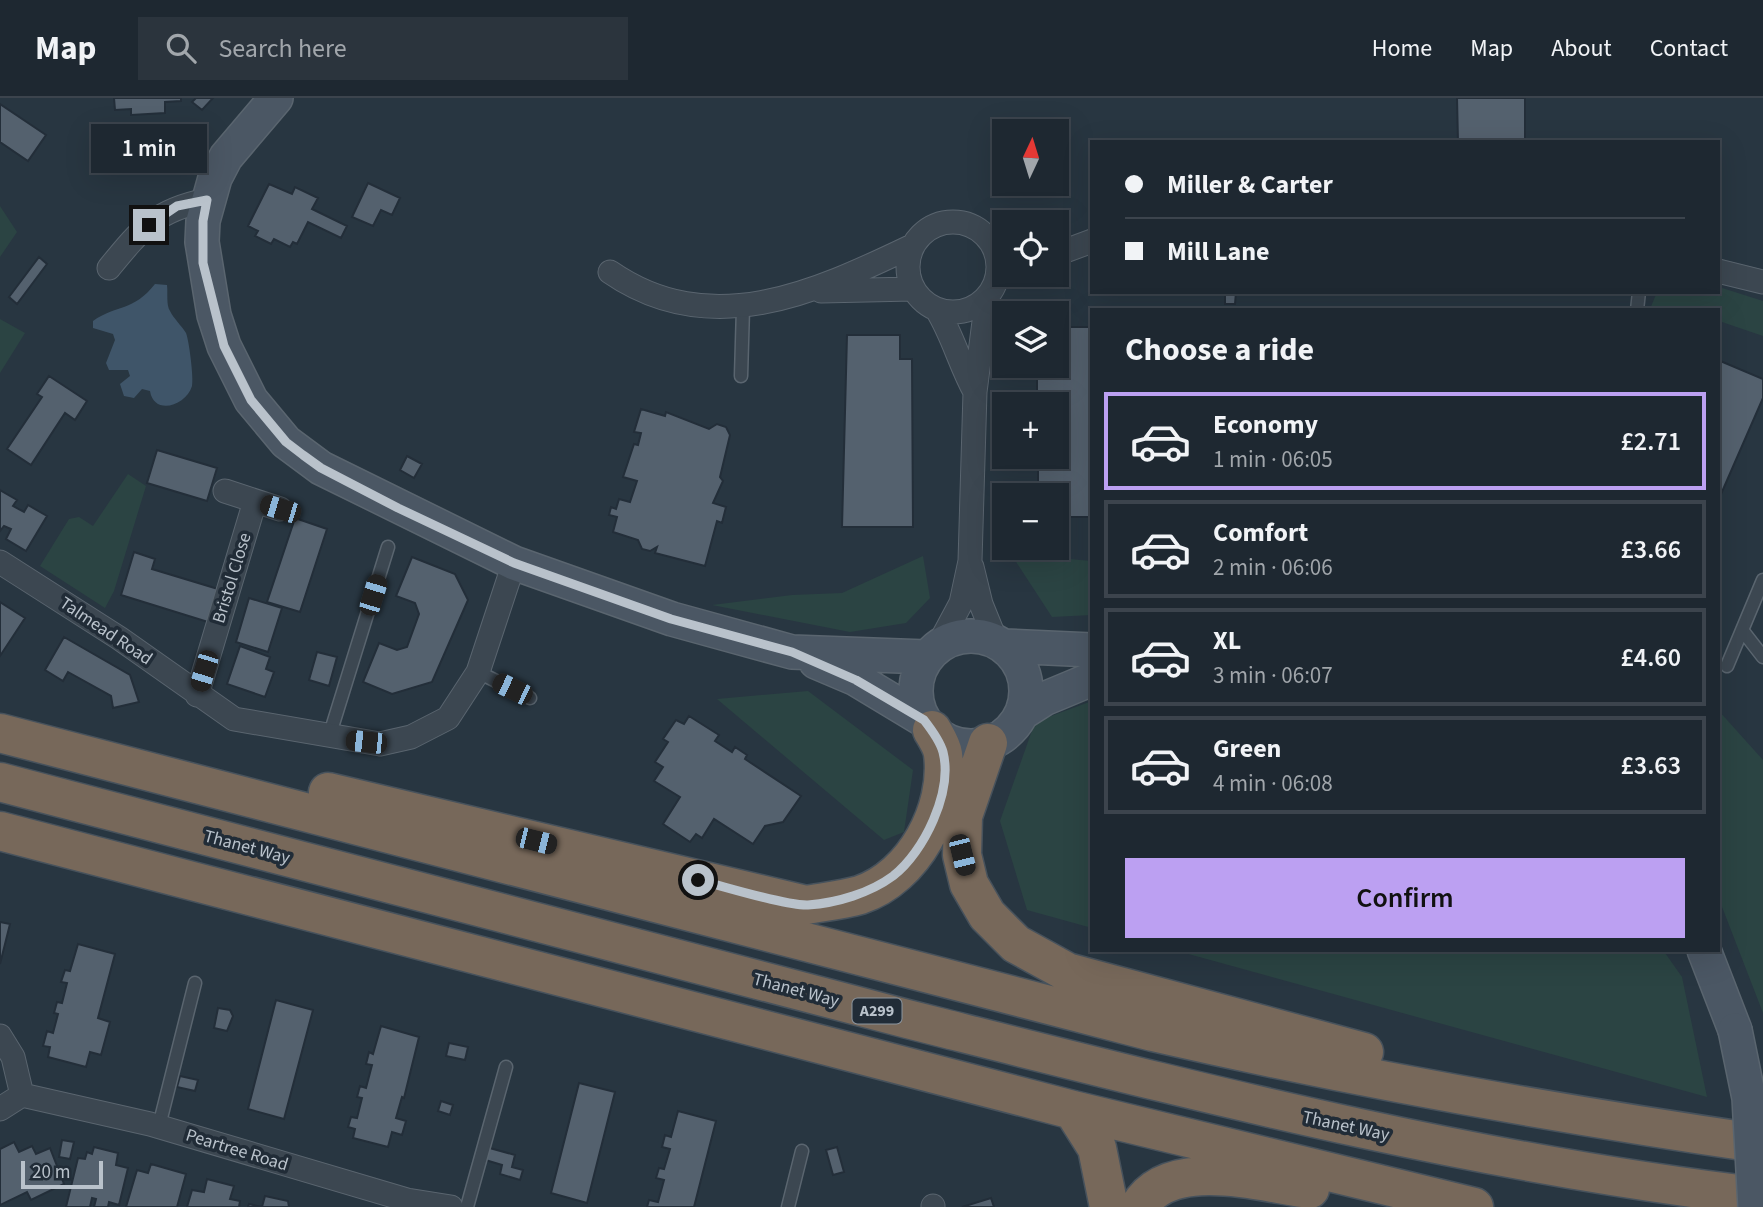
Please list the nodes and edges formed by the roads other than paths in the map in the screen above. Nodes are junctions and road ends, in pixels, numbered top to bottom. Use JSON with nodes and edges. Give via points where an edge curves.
{"nodes":[{"id":1,"x":276,"y":98,"type":"edge"},
{"id":2,"x":207,"y":200,"type":"junction"},
{"id":3,"x":992,"y":232,"type":"edge"},
{"id":4,"x":1069,"y":238,"type":"edge"},
{"id":5,"x":1089,"y":241,"type":"edge"},
{"id":6,"x":912,"y":246,"type":"junction"},
{"id":7,"x":1069,"y":249,"type":"edge"},
{"id":8,"x":108,"y":268,"type":"dead end"},
{"id":9,"x":1720,"y":271,"type":"edge"},
{"id":10,"x":610,"y":272,"type":"dead end"},
{"id":11,"x":1763,"y":282,"type":"edge"},
{"id":12,"x":994,"y":287,"type":"edge"},
{"id":13,"x":913,"y":289,"type":"junction"},
{"id":14,"x":812,"y":290,"type":"junction"},
{"id":15,"x":987,"y":298,"type":"junction"},
{"id":16,"x":743,"y":308,"type":"junction"},
{"id":17,"x":937,"y":310,"type":"junction"},
{"id":18,"x":741,"y":376,"type":"dead end"},
{"id":19,"x":975,"y":392,"type":"junction"},
{"id":20,"x":225,"y":491,"type":"dead end"},
{"id":21,"x":255,"y":501,"type":"junction"},
{"id":22,"x":280,"y":509,"type":"dead end"},
{"id":23,"x":388,"y":547,"type":"dead end"},
{"id":24,"x":970,"y":561,"type":"junction"},
{"id":25,"x":0,"y":562,"type":"edge"},
{"id":26,"x":514,"y":563,"type":"junction"},
{"id":27,"x":1763,"y":580,"type":"edge"},
{"id":28,"x":1742,"y":631,"type":"junction"},
{"id":29,"x":1000,"y":643,"type":"junction"},
{"id":30,"x":1090,"y":650,"type":"edge"},
{"id":31,"x":932,"y":651,"type":"junction"},
{"id":32,"x":792,"y":652,"type":"junction"},
{"id":33,"x":1763,"y":657,"type":"edge"},
{"id":34,"x":1727,"y":666,"type":"dead end"},
{"id":35,"x":478,"y":672,"type":"junction"},
{"id":36,"x":1090,"y":679,"type":"edge"},
{"id":37,"x":197,"y":695,"type":"junction"},
{"id":38,"x":530,"y":698,"type":"dead end"},
{"id":39,"x":1022,"y":713,"type":"junction"},
{"id":40,"x":928,"y":725,"type":"junction"},
{"id":41,"x":0,"y":733,"type":"edge"},
{"id":42,"x":329,"y":737,"type":"junction"},
{"id":43,"x":988,"y":743,"type":"junction"},
{"id":44,"x":71,"y":751,"type":"junction"},
{"id":45,"x":0,"y":782,"type":"edge"},
{"id":46,"x":0,"y":831,"type":"edge"},
{"id":47,"x":1705,"y":952,"type":"edge"},
{"id":48,"x":195,"y":983,"type":"dead end"},
{"id":49,"x":0,"y":1036,"type":"edge"},
{"id":50,"x":506,"y":1068,"type":"dead end"},
{"id":51,"x":22,"y":1096,"type":"junction"},
{"id":52,"x":0,"y":1109,"type":"edge"},
{"id":53,"x":1073,"y":1110,"type":"junction"},
{"id":54,"x":1542,"y":1110,"type":"junction"},
{"id":55,"x":159,"y":1126,"type":"junction"},
{"id":56,"x":1763,"y":1144,"type":"edge"},
{"id":57,"x":802,"y":1151,"type":"dead end"},
{"id":58,"x":1763,"y":1197,"type":"edge"},
{"id":59,"x":406,"y":1204,"type":"edge"},
{"id":60,"x":452,"y":1207,"type":"edge"},
{"id":61,"x":467,"y":1207,"type":"edge"},
{"id":62,"x":788,"y":1207,"type":"edge"},
{"id":63,"x":1109,"y":1207,"type":"edge"},
{"id":64,"x":1139,"y":1207,"type":"edge"},
{"id":65,"x":1451,"y":1207,"type":"edge"},
{"id":66,"x":1474,"y":1207,"type":"edge"},
{"id":67,"x":1755,"y":1207,"type":"edge"}],
"edges":[{"from":1,"to":2,"type":"street","via":[[226,157]]},
{"from":2,"to":8,"type":"street","via":[[164,213],[138,233]]},
{"from":2,"to":26,"type":"street","via":[[202,242],[214,315],[237,376],[267,422],[321,468]]},
{"from":3,"to":6,"type":"street","via":[[952,221],[922,233]]},
{"from":4,"to":5,"type":"street"},
{"from":5,"to":7,"type":"street"},
{"from":6,"to":13,"type":"street","via":[[907,268]]},
{"from":6,"to":14,"type":"street"},
{"from":9,"to":11,"type":"street"},
{"from":10,"to":16,"type":"street","via":[[636,290],[680,304]]},
{"from":12,"to":15,"type":"street"},
{"from":13,"to":14,"type":"street"},
{"from":13,"to":17,"type":"street"},
{"from":14,"to":16,"type":"street"},
{"from":15,"to":17,"type":"street","via":[[955,313]]},
{"from":15,"to":19,"type":"street"},
{"from":16,"to":18,"type":"lane"},
{"from":17,"to":19,"type":"street"},
{"from":19,"to":24,"type":"street"},
{"from":20,"to":21,"type":"street"},
{"from":21,"to":22,"type":"street"},
{"from":21,"to":37,"type":"street","name":"Bristol Close"},
{"from":23,"to":42,"type":"lane"},
{"from":24,"to":29,"type":"street","via":[[981,604]]},
{"from":24,"to":31,"type":"street","via":[[961,603]]},
{"from":25,"to":37,"type":"street","name":"Talmead Road","via":[[109,631]]},
{"from":26,"to":32,"type":"street","via":[[671,619]]},
{"from":26,"to":35,"type":"street","name":"Talmead Road"},
{"from":27,"to":28,"type":"lane"},
{"from":28,"to":33,"type":"lane"},
{"from":28,"to":34,"type":"lane"},
{"from":29,"to":30,"type":"street"},
{"from":29,"to":31,"type":"street","via":[[976,635],[956,637]]},
{"from":29,"to":39,"type":"street","via":[[1017,660],[1025,677]]},
{"from":31,"to":32,"type":"street"},
{"from":31,"to":40,"type":"street","via":[[919,671],[916,688],[917,705]]},
{"from":32,"to":40,"type":"street","via":[[856,680]]},
{"from":35,"to":38,"type":"lane"},
{"from":35,"to":42,"type":"street","name":"Talmead Road","via":[[448,718],[411,737],[380,744]]},
{"from":36,"to":39,"type":"street"},
{"from":37,"to":42,"type":"street","name":"Talmead Road","via":[[234,719]]},
{"from":39,"to":43,"type":"street","via":[[1002,737]]},
{"from":40,"to":43,"type":"street","via":[[958,744]]},
{"from":40,"to":44,"type":"highway","via":[[943,752],[943,779],[939,811],[922,842],[894,875],[861,894],[806,905],[186,758]]},
{"from":41,"to":44,"type":"highway"},
{"from":43,"to":54,"type":"highway","via":[[963,816],[962,855],[969,884],[986,915],[1016,944],[1067,972],[1383,1056]]},
{"from":44,"to":54,"type":"highway","via":[[1093,1018],[1290,1063]]},
{"from":45,"to":58,"type":"highway","name":"Thanet Way","number":"A299","via":[[1268,1109],[1617,1178]]},
{"from":46,"to":53,"type":"highway"},
{"from":47,"to":67,"type":"street","bridge":true,"via":[[1735,1030],[1749,1098]]},
{"from":48,"to":55,"type":"lane"},
{"from":49,"to":51,"type":"street","via":[[13,1057]]},
{"from":50,"to":61,"type":"lane"},
{"from":51,"to":52,"type":"street"},
{"from":51,"to":55,"type":"street","name":"Peartree Road"},
{"from":53,"to":63,"type":"highway","via":[[1097,1148]]},
{"from":53,"to":66,"type":"highway"},
{"from":54,"to":56,"type":"highway"},
{"from":55,"to":59,"type":"street","name":"Peartree Road"},
{"from":57,"to":62,"type":"lane"},
{"from":59,"to":60,"type":"street","name":"Peartree Road"},
{"from":64,"to":65,"type":"highway","via":[[1155,1188],[1188,1176]]}]}
